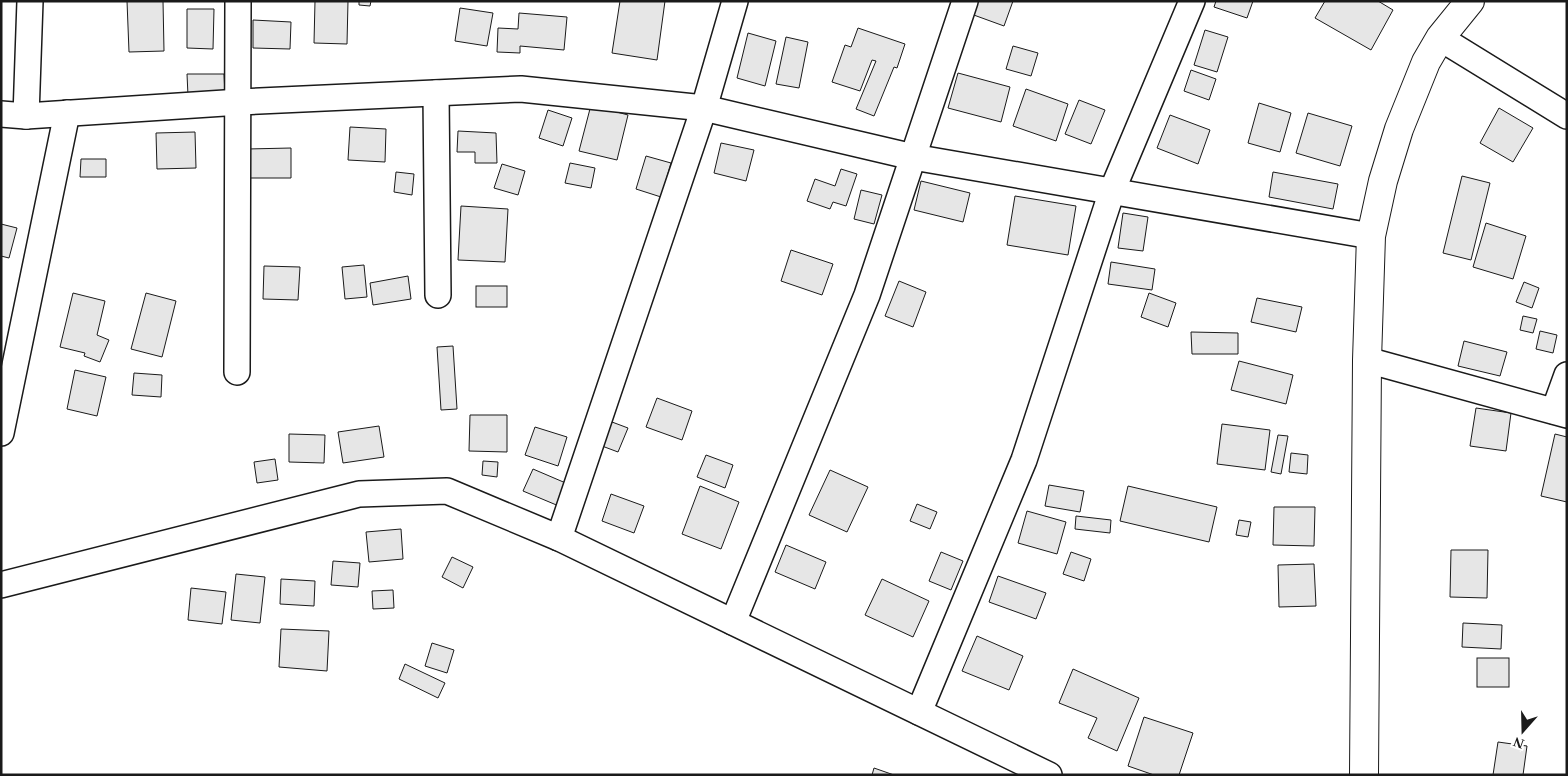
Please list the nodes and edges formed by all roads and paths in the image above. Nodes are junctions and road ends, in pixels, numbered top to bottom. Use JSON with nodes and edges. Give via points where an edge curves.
{"nodes":[{"id":1,"x":30,"y":1,"type":"edge"},
{"id":2,"x":238,"y":1,"type":"edge"},
{"id":3,"x":735,"y":1,"type":"edge"},
{"id":4,"x":965,"y":1,"type":"edge"},
{"id":5,"x":1192,"y":1,"type":"edge"},
{"id":6,"x":1470,"y":1,"type":"edge"},
{"id":7,"x":1440,"y":38,"type":"junction"},
{"id":8,"x":436,"y":93,"type":"junction"},
{"id":9,"x":240,"y":102,"type":"junction"},
{"id":10,"x":704,"y":108,"type":"junction"},
{"id":11,"x":68,"y":113,"type":"junction"},
{"id":12,"x":1,"y":114,"type":"edge"},
{"id":13,"x":26,"y":116,"type":"junction"},
{"id":14,"x":1567,"y":116,"type":"edge"},
{"id":15,"x":913,"y":157,"type":"junction"},
{"id":16,"x":1112,"y":191,"type":"junction"},
{"id":17,"x":1371,"y":236,"type":"junction"},
{"id":18,"x":438,"y":296,"type":"dead end"},
{"id":19,"x":1367,"y":360,"type":"junction"},
{"id":20,"x":237,"y":372,"type":"dead end"},
{"id":21,"x":1567,"y":375,"type":"edge"},
{"id":22,"x":1560,"y":413,"type":"edge"},
{"id":23,"x":1,"y":433,"type":"edge"},
{"id":24,"x":559,"y":538,"type":"junction"},
{"id":25,"x":1,"y":585,"type":"edge"},
{"id":26,"x":734,"y":622,"type":"junction"},
{"id":27,"x":919,"y":712,"type":"junction"},
{"id":28,"x":1049,"y":775,"type":"edge"},
{"id":29,"x":1364,"y":775,"type":"edge"}],
"edges":[{"from":1,"to":13,"type":"street"},
{"from":2,"to":9,"type":"street"},
{"from":3,"to":10,"type":"street"},
{"from":4,"to":15,"type":"street"},
{"from":5,"to":16,"type":"street"},
{"from":6,"to":7,"type":"highway"},
{"from":7,"to":14,"type":"street"},
{"from":7,"to":17,"type":"highway","via":[[1426,62],[1399,129]]},
{"from":8,"to":9,"type":"street"},
{"from":8,"to":10,"type":"street","via":[[521,89]]},
{"from":8,"to":18,"type":"street"},
{"from":9,"to":11,"type":"street"},
{"from":9,"to":20,"type":"street"},
{"from":10,"to":15,"type":"street"},
{"from":10,"to":24,"type":"street"},
{"from":11,"to":13,"type":"street"},
{"from":11,"to":23,"type":"street"},
{"from":12,"to":13,"type":"street"},
{"from":15,"to":16,"type":"street"},
{"from":15,"to":26,"type":"street","via":[[867,294]]},
{"from":16,"to":17,"type":"street"},
{"from":16,"to":27,"type":"street","via":[[1024,460]]},
{"from":17,"to":19,"type":"highway"},
{"from":19,"to":22,"type":"street"},
{"from":19,"to":29,"type":"highway"},
{"from":21,"to":22,"type":"street"},
{"from":24,"to":25,"type":"street","via":[[447,491],[360,494]]},
{"from":24,"to":26,"type":"street"},
{"from":26,"to":27,"type":"street"},
{"from":27,"to":28,"type":"street"}]}
